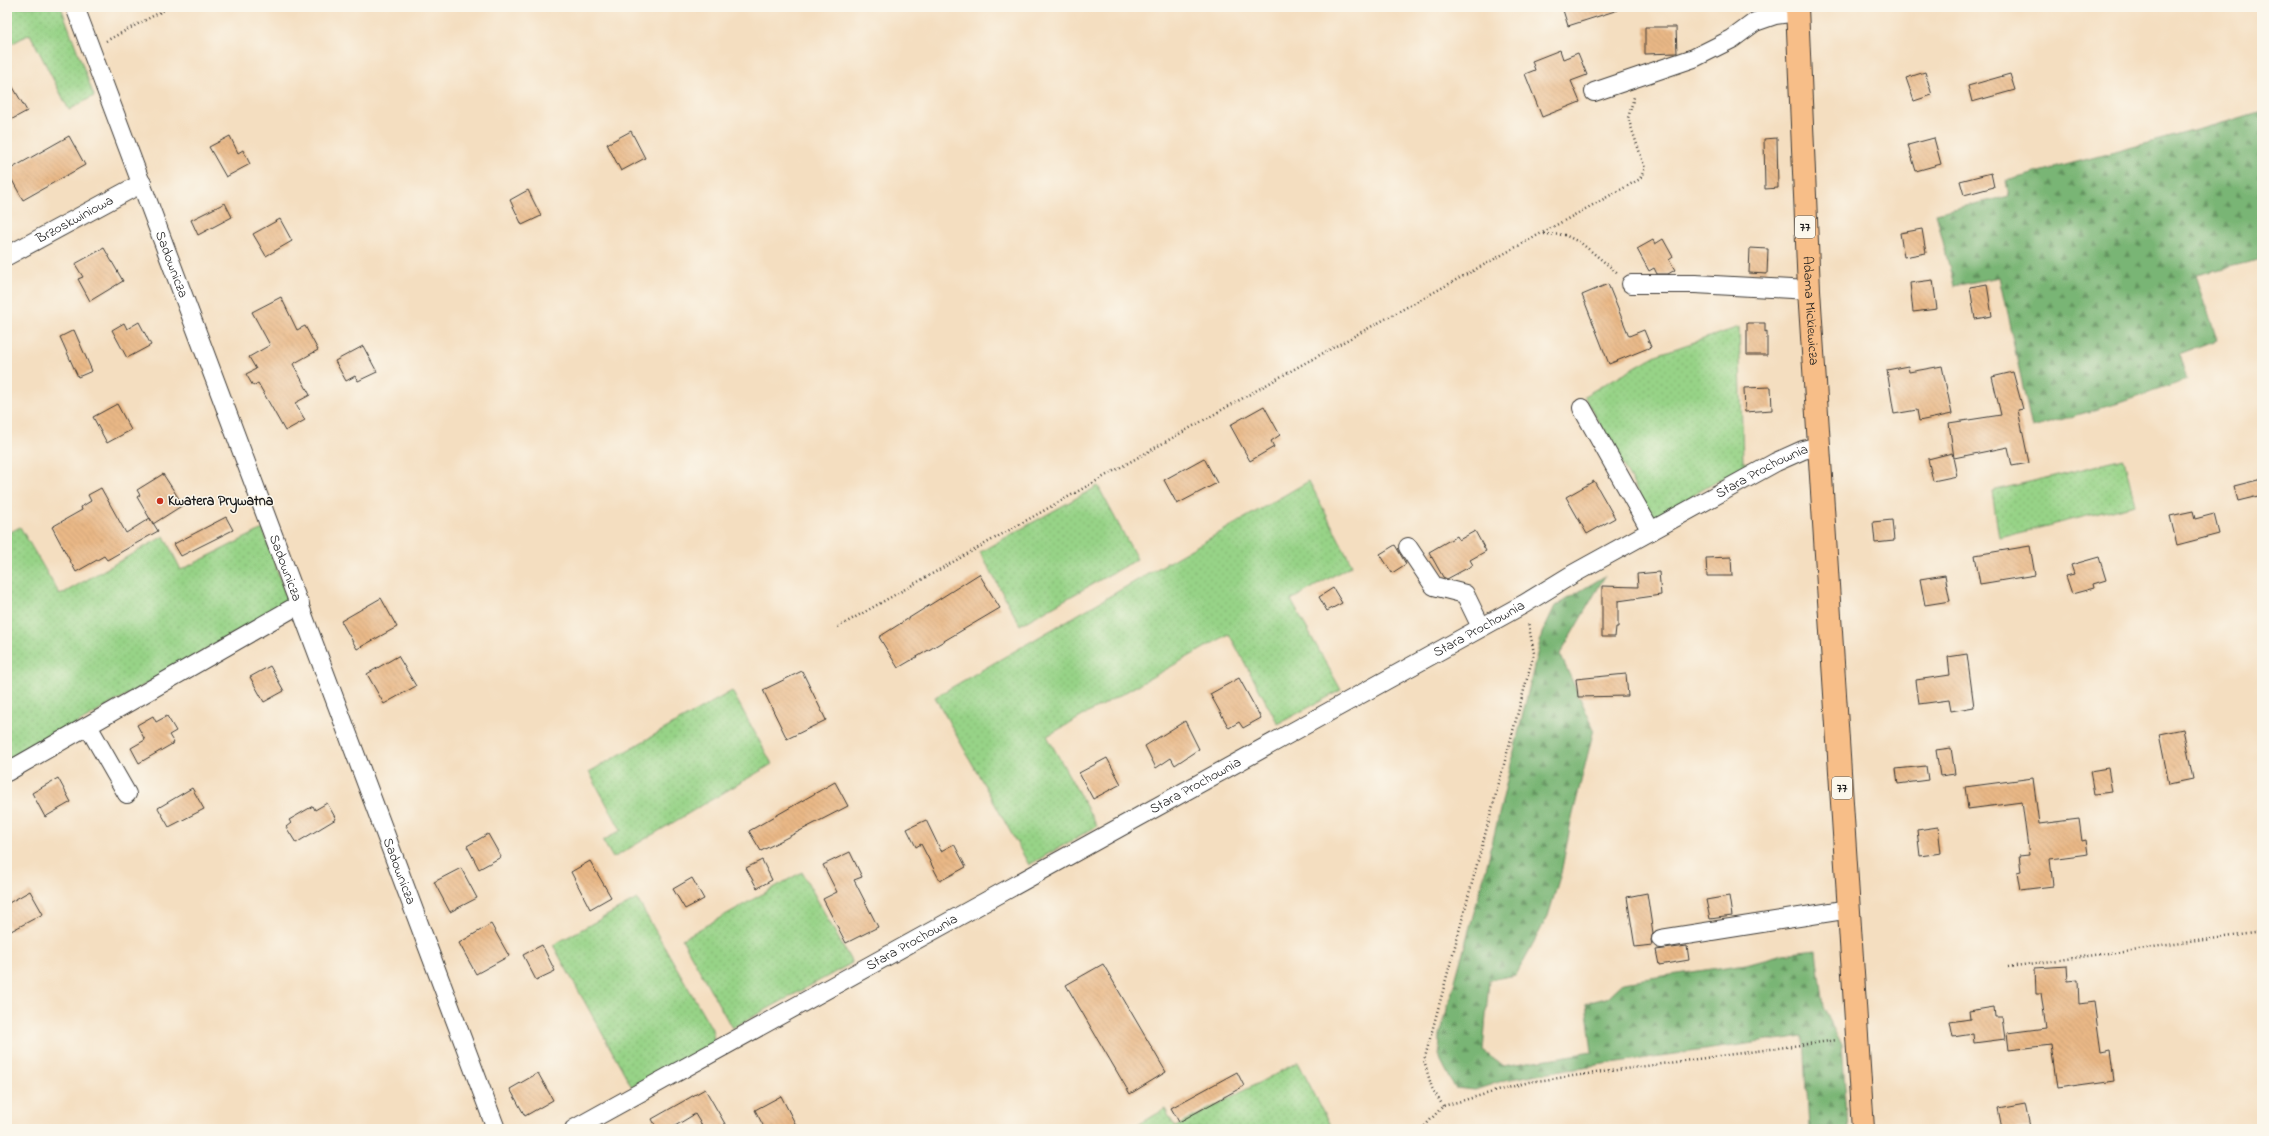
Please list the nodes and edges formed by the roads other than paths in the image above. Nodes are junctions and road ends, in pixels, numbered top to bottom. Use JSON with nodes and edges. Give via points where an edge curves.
{"nodes":[{"id":1,"x":76,"y":7,"type":"edge"},
{"id":2,"x":1797,"y":9,"type":"edge"},
{"id":3,"x":1594,"y":92,"type":"dead end"},
{"id":4,"x":142,"y":183,"type":"junction"},
{"id":5,"x":7,"y":256,"type":"edge"},
{"id":6,"x":1631,"y":284,"type":"road end"},
{"id":7,"x":1808,"y":290,"type":"junction"},
{"id":8,"x":1582,"y":408,"type":"dead end"},
{"id":9,"x":1818,"y":446,"type":"junction"},
{"id":10,"x":1651,"y":531,"type":"junction"},
{"id":11,"x":1408,"y":547,"type":"dead end"},
{"id":12,"x":300,"y":604,"type":"junction"},
{"id":13,"x":1481,"y":627,"type":"junction"},
{"id":14,"x":88,"y":726,"type":"junction"},
{"id":15,"x":7,"y":772,"type":"edge"},
{"id":16,"x":127,"y":794,"type":"dead end"},
{"id":17,"x":1850,"y":909,"type":"junction"},
{"id":18,"x":1661,"y":939,"type":"dead end"},
{"id":19,"x":496,"y":1129,"type":"edge"},
{"id":20,"x":574,"y":1129,"type":"edge"},
{"id":21,"x":1863,"y":1129,"type":"edge"}],
"edges":[{"from":1,"to":4,"type":"street","name":"Sadownicza"},
{"from":2,"to":3,"type":"street","via":[[1755,22],[1732,39],[1694,58]]},
{"from":2,"to":7,"type":"main road","name":"Adama Mickiewicza","number":"77"},
{"from":4,"to":5,"type":"street","name":"Brzoskwiniowa"},
{"from":4,"to":12,"type":"street","name":"Sadownicza"},
{"from":6,"to":7,"type":"street","via":[[1696,284]]},
{"from":7,"to":9,"type":"main road","name":"Adama Mickiewicza","number":"77"},
{"from":8,"to":10,"type":"street"},
{"from":9,"to":10,"type":"street","name":"Stara Prochownia","via":[[1776,462]]},
{"from":9,"to":17,"type":"main road","number":"77"},
{"from":10,"to":13,"type":"street","name":"Stara Prochownia"},
{"from":11,"to":13,"type":"street","via":[[1434,586],[1465,594]]},
{"from":12,"to":14,"type":"street"},
{"from":12,"to":19,"type":"street","name":"Sadownicza"},
{"from":13,"to":20,"type":"street","name":"Stara Prochownia"},
{"from":14,"to":15,"type":"street"},
{"from":14,"to":16,"type":"street"},
{"from":17,"to":18,"type":"street"},
{"from":17,"to":21,"type":"main road","number":"77"}]}
